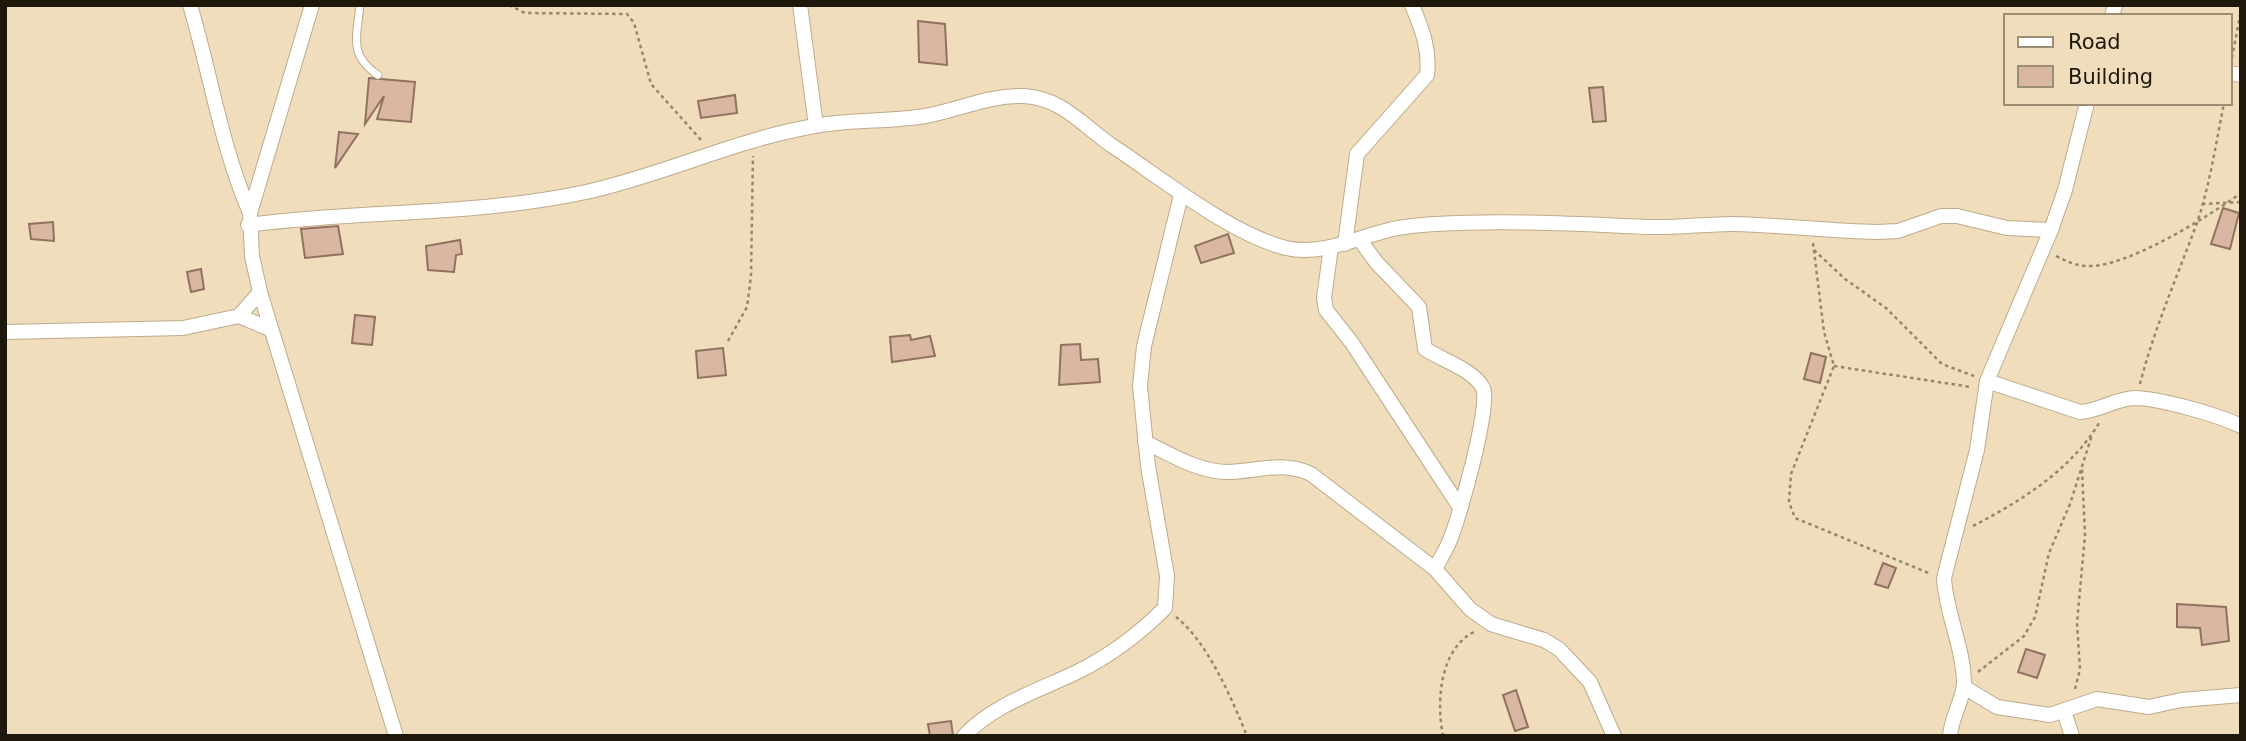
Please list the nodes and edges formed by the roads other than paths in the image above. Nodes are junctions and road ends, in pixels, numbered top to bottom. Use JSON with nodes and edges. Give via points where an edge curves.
{"nodes":[{"id":1,"x":190,"y":5,"type":"edge"},
{"id":2,"x":312,"y":5,"type":"edge"},
{"id":3,"x":360,"y":5,"type":"edge"},
{"id":4,"x":800,"y":5,"type":"edge"},
{"id":5,"x":1412,"y":5,"type":"edge"},
{"id":6,"x":378,"y":75,"type":"dead end"},
{"id":7,"x":2086,"y":105,"type":"edge"},
{"id":8,"x":816,"y":125,"type":"junction"},
{"id":9,"x":1181,"y":195,"type":"junction"},
{"id":10,"x":249,"y":219,"type":"junction"},
{"id":11,"x":2051,"y":230,"type":"junction"},
{"id":12,"x":1360,"y":240,"type":"junction"},
{"id":13,"x":1338,"y":245,"type":"junction"},
{"id":14,"x":260,"y":292,"type":"junction"},
{"id":15,"x":239,"y":316,"type":"junction"},
{"id":16,"x":270,"y":328,"type":"junction"},
{"id":17,"x":5,"y":332,"type":"edge"},
{"id":18,"x":1986,"y":385,"type":"junction"},
{"id":19,"x":2241,"y":426,"type":"edge"},
{"id":20,"x":1145,"y":442,"type":"junction"},
{"id":21,"x":1459,"y":506,"type":"junction"},
{"id":22,"x":1435,"y":569,"type":"junction"},
{"id":23,"x":1964,"y":684,"type":"junction"},
{"id":24,"x":2241,"y":695,"type":"edge"},
{"id":25,"x":2069,"y":709,"type":"junction"},
{"id":26,"x":396,"y":736,"type":"edge"},
{"id":27,"x":964,"y":736,"type":"edge"},
{"id":28,"x":1614,"y":736,"type":"edge"},
{"id":29,"x":1950,"y":736,"type":"edge"},
{"id":30,"x":2072,"y":736,"type":"edge"}],
"edges":[{"from":1,"to":10,"type":"street","via":[[226,150]]},
{"from":2,"to":10,"type":"street"},
{"from":3,"to":6,"type":"lane","via":[[357,55]]},
{"from":4,"to":8,"type":"street"},
{"from":5,"to":13,"type":"street","via":[[1424,33],[1427,75],[1357,154]]},
{"from":7,"to":11,"type":"street"},
{"from":8,"to":9,"type":"street","via":[[900,120],[981,99],[1031,96],[1082,118],[1107,142]]},
{"from":8,"to":10,"type":"street","via":[[670,170],[544,200]]},
{"from":9,"to":13,"type":"street","via":[[1281,247],[1297,250]]},
{"from":9,"to":20,"type":"street","via":[[1144,346],[1140,386]]},
{"from":10,"to":14,"type":"street"},
{"from":11,"to":12,"type":"street","via":[[2007,228],[1941,216],[1898,231],[1811,231],[1734,224],[1483,223],[1404,227]]},
{"from":11,"to":18,"type":"street"},
{"from":12,"to":13,"type":"street"},
{"from":12,"to":21,"type":"street","via":[[1419,307],[1425,349],[1483,387],[1485,412]]},
{"from":13,"to":21,"type":"street","via":[[1324,298],[1326,310]]},
{"from":14,"to":15,"type":"street"},
{"from":14,"to":16,"type":"street"},
{"from":15,"to":16,"type":"street"},
{"from":15,"to":17,"type":"street","via":[[183,328]]},
{"from":16,"to":26,"type":"street"},
{"from":18,"to":19,"type":"street","via":[[2080,412],[2136,398]]},
{"from":18,"to":23,"type":"street","via":[[1977,450],[1944,578]]},
{"from":20,"to":22,"type":"street","via":[[1199,468],[1227,472],[1296,467]]},
{"from":20,"to":27,"type":"street","via":[[1167,576],[1165,608],[1138,635],[1080,670],[1000,708]]},
{"from":21,"to":22,"type":"street"},
{"from":22,"to":28,"type":"street","via":[[1470,609],[1491,624],[1559,649],[1590,682]]},
{"from":23,"to":25,"type":"street","via":[[1997,707],[2050,715]]},
{"from":23,"to":29,"type":"street"},
{"from":24,"to":25,"type":"street","via":[[2148,707],[2097,699]]},
{"from":25,"to":30,"type":"street"}]}
